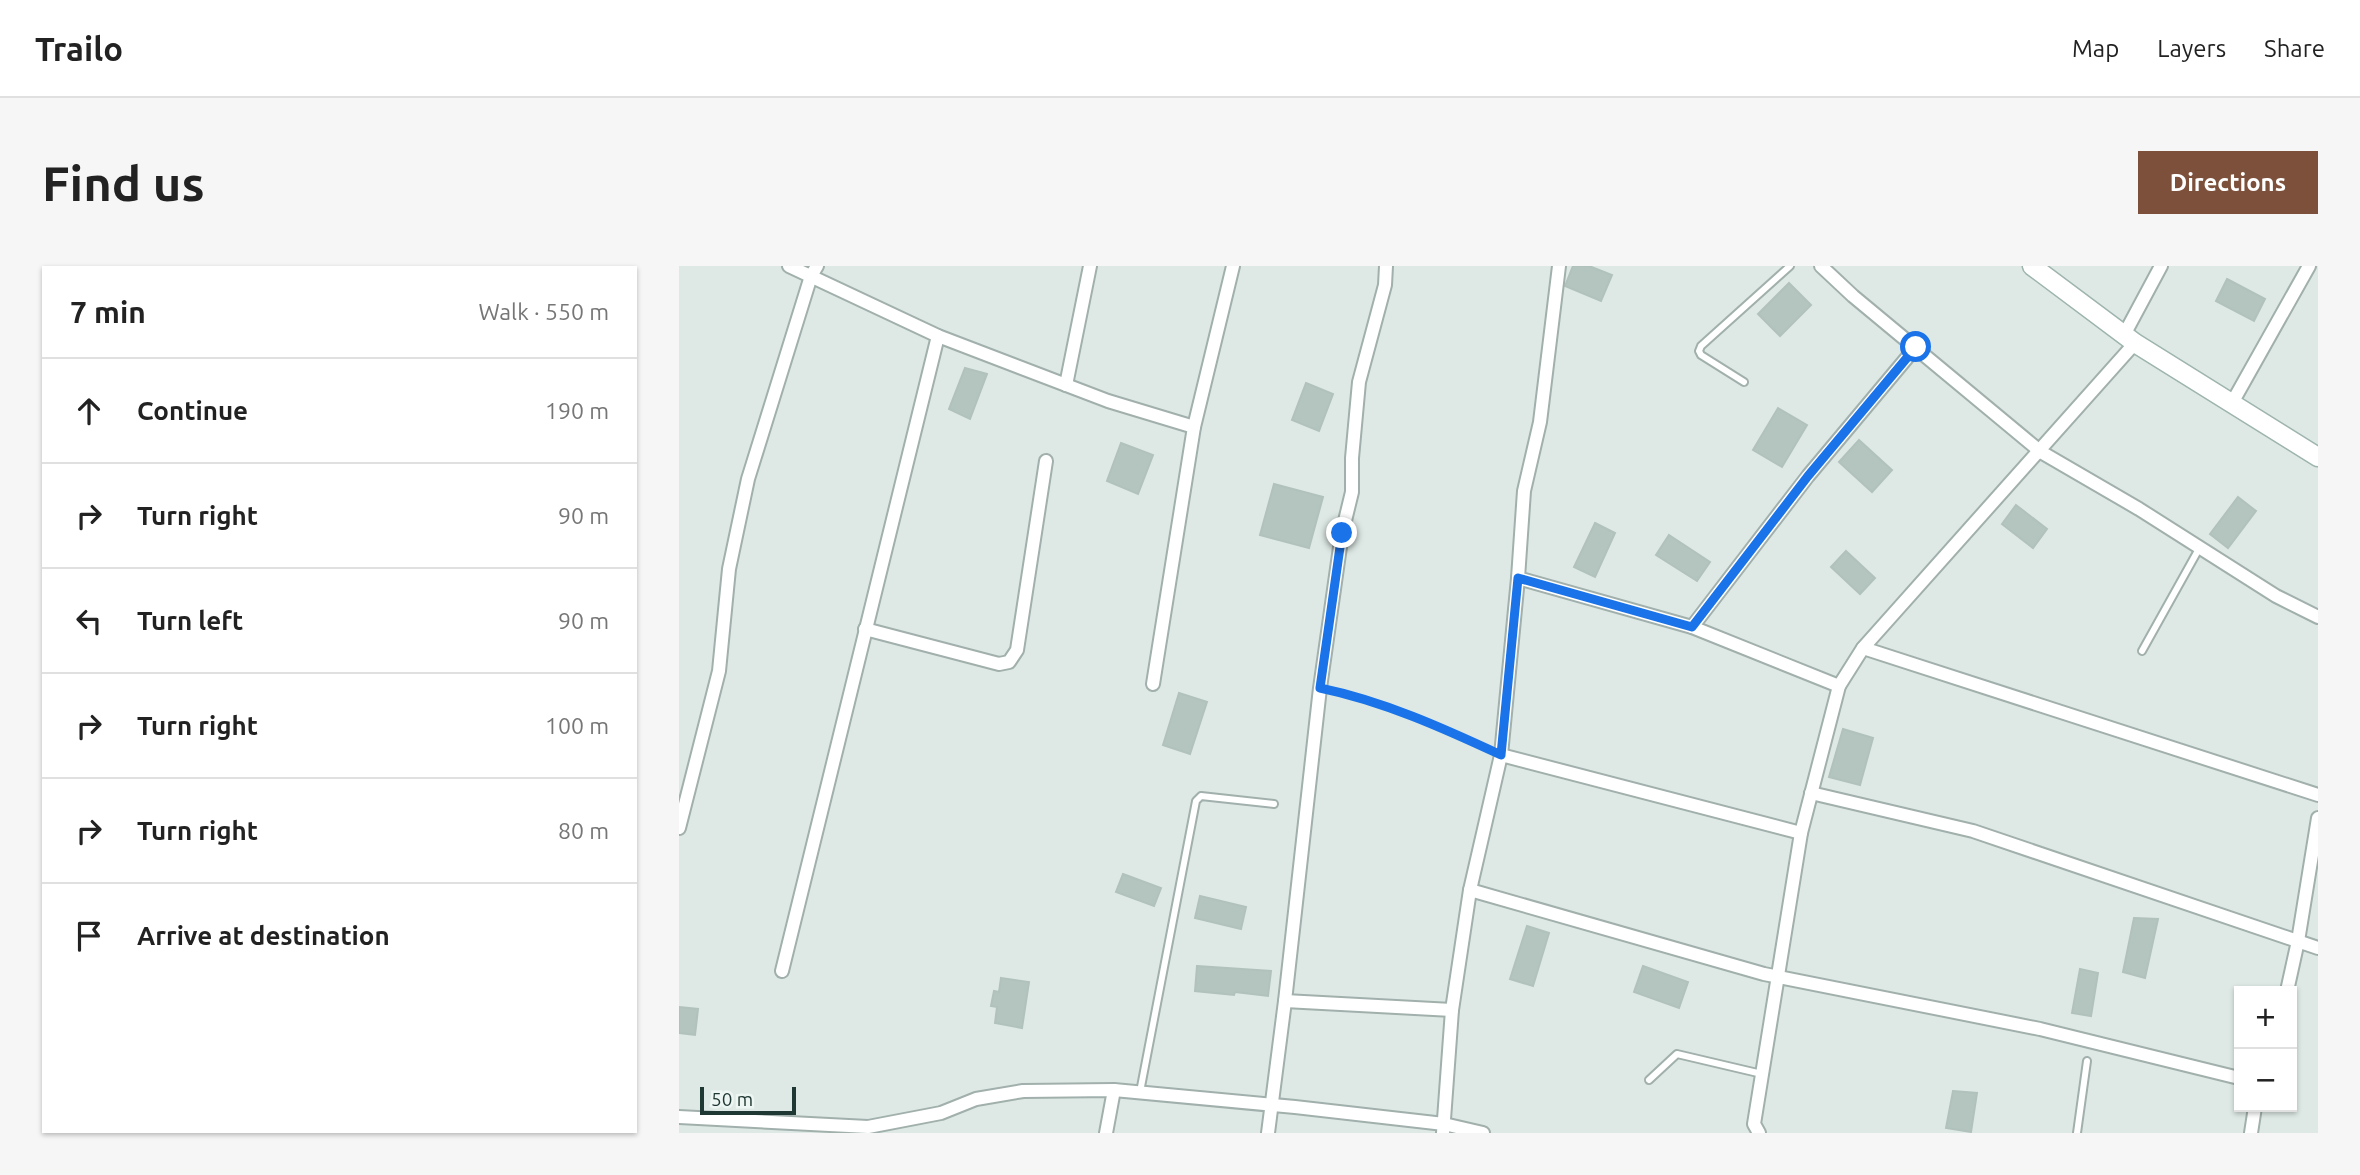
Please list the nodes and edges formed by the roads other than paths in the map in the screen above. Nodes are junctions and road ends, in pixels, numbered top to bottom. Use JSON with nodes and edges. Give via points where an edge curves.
{"nodes":[{"id":1,"x":789,"y":266,"type":"edge"},
{"id":2,"x":1090,"y":266,"type":"edge"},
{"id":3,"x":1233,"y":266,"type":"edge"},
{"id":4,"x":1386,"y":266,"type":"edge"},
{"id":5,"x":1559,"y":266,"type":"edge"},
{"id":6,"x":1790,"y":266,"type":"edge"},
{"id":7,"x":1821,"y":266,"type":"edge"},
{"id":8,"x":2032,"y":266,"type":"edge"},
{"id":9,"x":2161,"y":266,"type":"edge"},
{"id":10,"x":2308,"y":266,"type":"edge"},
{"id":11,"x":814,"y":271,"type":"edge"},
{"id":12,"x":938,"y":336,"type":"junction"},
{"id":13,"x":2130,"y":339,"type":"junction"},
{"id":14,"x":1916,"y":347,"type":"junction"},
{"id":15,"x":1744,"y":383,"type":"dead end"},
{"id":16,"x":1066,"y":385,"type":"junction"},
{"id":17,"x":2232,"y":403,"type":"junction"},
{"id":18,"x":1194,"y":427,"type":"junction"},
{"id":19,"x":2041,"y":452,"type":"junction"},
{"id":20,"x":2318,"y":457,"type":"edge"},
{"id":21,"x":1045,"y":461,"type":"dead end"},
{"id":22,"x":2200,"y":547,"type":"junction"},
{"id":23,"x":1518,"y":578,"type":"junction"},
{"id":24,"x":2318,"y":617,"type":"edge"},
{"id":25,"x":1692,"y":627,"type":"junction"},
{"id":26,"x":865,"y":629,"type":"junction"},
{"id":27,"x":1863,"y":648,"type":"junction"},
{"id":28,"x":2142,"y":651,"type":"dead end"},
{"id":29,"x":1153,"y":684,"type":"dead end"},
{"id":30,"x":1839,"y":686,"type":"junction"},
{"id":31,"x":1501,"y":755,"type":"junction"},
{"id":32,"x":1811,"y":793,"type":"junction"},
{"id":33,"x":2318,"y":795,"type":"edge"},
{"id":34,"x":1274,"y":804,"type":"dead end"},
{"id":35,"x":2318,"y":818,"type":"edge"},
{"id":36,"x":679,"y":828,"type":"edge"},
{"id":37,"x":1801,"y":833,"type":"junction"},
{"id":38,"x":1470,"y":890,"type":"junction"},
{"id":39,"x":2298,"y":941,"type":"junction"},
{"id":40,"x":2318,"y":948,"type":"edge"},
{"id":41,"x":782,"y":971,"type":"dead end"},
{"id":42,"x":1777,"y":976,"type":"junction"},
{"id":43,"x":2288,"y":986,"type":"edge"},
{"id":44,"x":1285,"y":1001,"type":"junction"},
{"id":45,"x":1452,"y":1010,"type":"junction"},
{"id":46,"x":2087,"y":1061,"type":"dead end"},
{"id":47,"x":1762,"y":1074,"type":"junction"},
{"id":48,"x":2234,"y":1076,"type":"edge"},
{"id":49,"x":1649,"y":1080,"type":"dead end"},
{"id":50,"x":1114,"y":1090,"type":"junction"},
{"id":51,"x":1140,"y":1092,"type":"junction"},
{"id":52,"x":1273,"y":1105,"type":"junction"},
{"id":53,"x":2254,"y":1112,"type":"edge"},
{"id":54,"x":679,"y":1117,"type":"edge"},
{"id":55,"x":1443,"y":1129,"type":"edge"},
{"id":56,"x":1106,"y":1133,"type":"edge"},
{"id":57,"x":1268,"y":1133,"type":"edge"},
{"id":58,"x":1483,"y":1133,"type":"edge"},
{"id":59,"x":1759,"y":1133,"type":"edge"},
{"id":60,"x":2077,"y":1133,"type":"edge"},
{"id":61,"x":2251,"y":1133,"type":"edge"}],
"edges":[{"from":1,"to":11,"type":"street"},
{"from":2,"to":16,"type":"street"},
{"from":3,"to":18,"type":"street"},
{"from":4,"to":44,"type":"street","via":[[1359,382],[1352,492],[1320,688]]},
{"from":5,"to":23,"type":"street","via":[[1540,422],[1524,491]]},
{"from":6,"to":15,"type":"lane","via":[[1699,351]]},
{"from":7,"to":14,"type":"street"},
{"from":8,"to":13,"type":"street"},
{"from":9,"to":13,"type":"street"},
{"from":10,"to":17,"type":"street"},
{"from":11,"to":12,"type":"street"},
{"from":11,"to":36,"type":"street","via":[[748,479],[729,569],[719,671]]},
{"from":12,"to":16,"type":"street"},
{"from":12,"to":26,"type":"street"},
{"from":13,"to":17,"type":"street"},
{"from":13,"to":19,"type":"street"},
{"from":14,"to":19,"type":"street"},
{"from":14,"to":25,"type":"street","via":[[1808,476]]},
{"from":16,"to":18,"type":"street"},
{"from":17,"to":20,"type":"street"},
{"from":18,"to":29,"type":"street"},
{"from":19,"to":22,"type":"street"},
{"from":19,"to":27,"type":"street"},
{"from":21,"to":26,"type":"street","via":[[1017,650],[1009,662],[999,664]]},
{"from":22,"to":24,"type":"street"},
{"from":22,"to":28,"type":"lane"},
{"from":23,"to":25,"type":"street"},
{"from":23,"to":31,"type":"street"},
{"from":25,"to":30,"type":"street"},
{"from":26,"to":41,"type":"street"},
{"from":27,"to":30,"type":"street"},
{"from":27,"to":33,"type":"street"},
{"from":30,"to":32,"type":"street"},
{"from":31,"to":37,"type":"street"},
{"from":31,"to":38,"type":"street"},
{"from":32,"to":37,"type":"street"},
{"from":32,"to":39,"type":"street","via":[[1972,831]]},
{"from":34,"to":51,"type":"lane","via":[[1201,796],[1196,801]]},
{"from":35,"to":39,"type":"street"},
{"from":37,"to":42,"type":"street"},
{"from":38,"to":42,"type":"street"},
{"from":38,"to":45,"type":"street"},
{"from":39,"to":40,"type":"street"},
{"from":39,"to":43,"type":"street"},
{"from":42,"to":47,"type":"street"},
{"from":42,"to":48,"type":"street","via":[[2040,1029]]},
{"from":44,"to":45,"type":"street"},
{"from":44,"to":52,"type":"street"},
{"from":45,"to":55,"type":"street"},
{"from":46,"to":60,"type":"lane"},
{"from":47,"to":49,"type":"lane","via":[[1677,1054]]},
{"from":47,"to":59,"type":"street","via":[[1754,1124]]},
{"from":50,"to":51,"type":"street"},
{"from":50,"to":54,"type":"street","via":[[1023,1091],[868,1127]]},
{"from":50,"to":56,"type":"street"},
{"from":51,"to":52,"type":"street"},
{"from":52,"to":55,"type":"street"},
{"from":52,"to":57,"type":"street"},
{"from":53,"to":61,"type":"street"},
{"from":55,"to":58,"type":"street"}]}
